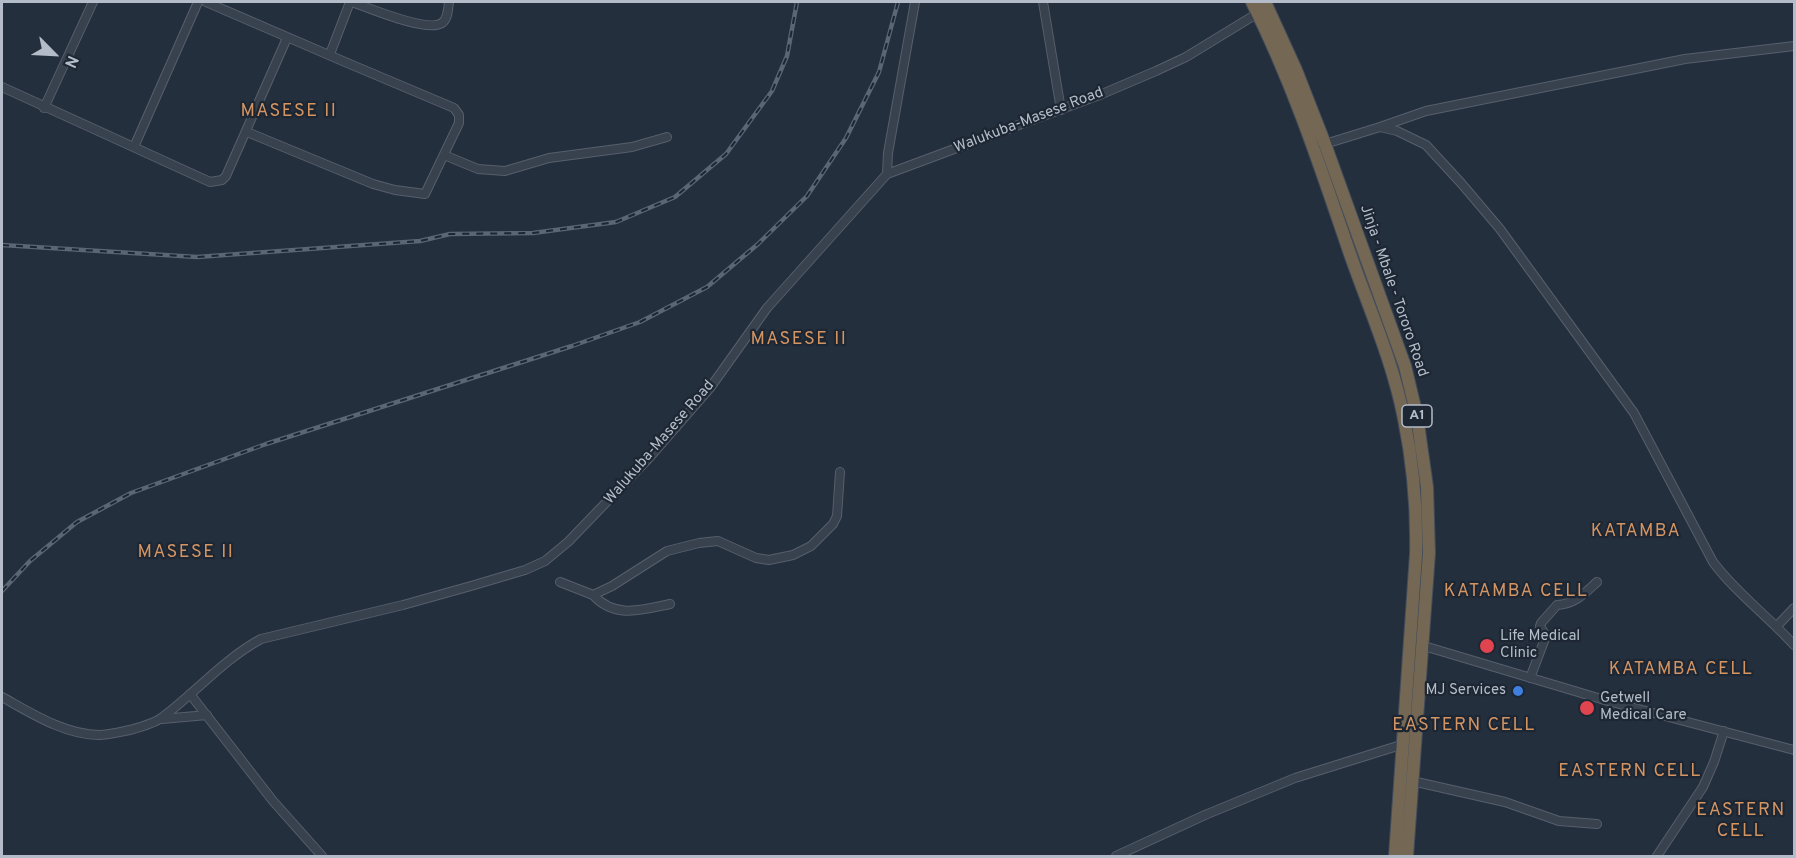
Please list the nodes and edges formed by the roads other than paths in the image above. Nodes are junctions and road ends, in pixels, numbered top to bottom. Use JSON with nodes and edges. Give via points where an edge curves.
{"nodes":[{"id":1,"x":93,"y":2,"type":"edge"},
{"id":2,"x":198,"y":2,"type":"edge"},
{"id":3,"x":206,"y":2,"type":"edge"},
{"id":4,"x":351,"y":2,"type":"edge"},
{"id":5,"x":449,"y":2,"type":"edge"},
{"id":6,"x":915,"y":2,"type":"edge"},
{"id":7,"x":1043,"y":2,"type":"edge"},
{"id":8,"x":1265,"y":2,"type":"edge"},
{"id":9,"x":1255,"y":7,"type":"edge"},
{"id":10,"x":287,"y":38,"type":"junction"},
{"id":11,"x":1794,"y":46,"type":"edge"},
{"id":12,"x":330,"y":54,"type":"junction"},
{"id":13,"x":2,"y":87,"type":"edge"},
{"id":14,"x":44,"y":108,"type":"junction"},
{"id":15,"x":1061,"y":110,"type":"junction"},
{"id":16,"x":1380,"y":127,"type":"junction"},
{"id":17,"x":247,"y":132,"type":"junction"},
{"id":18,"x":667,"y":137,"type":"dead end"},
{"id":19,"x":1325,"y":144,"type":"junction"},
{"id":20,"x":134,"y":147,"type":"junction"},
{"id":21,"x":444,"y":155,"type":"junction"},
{"id":22,"x":886,"y":174,"type":"junction"},
{"id":23,"x":840,"y":472,"type":"dead end"},
{"id":24,"x":560,"y":582,"type":"dead end"},
{"id":25,"x":1597,"y":582,"type":"dead end"},
{"id":26,"x":593,"y":595,"type":"junction"},
{"id":27,"x":670,"y":604,"type":"dead end"},
{"id":28,"x":1794,"y":608,"type":"edge"},
{"id":29,"x":1777,"y":626,"type":"junction"},
{"id":30,"x":1794,"y":645,"type":"edge"},
{"id":31,"x":1424,"y":646,"type":"junction"},
{"id":32,"x":1530,"y":678,"type":"junction"},
{"id":33,"x":190,"y":694,"type":"junction"},
{"id":34,"x":2,"y":697,"type":"edge"},
{"id":35,"x":207,"y":715,"type":"junction"},
{"id":36,"x":162,"y":719,"type":"junction"},
{"id":37,"x":1724,"y":731,"type":"junction"},
{"id":38,"x":1404,"y":744,"type":"junction"},
{"id":39,"x":1794,"y":750,"type":"edge"},
{"id":40,"x":1412,"y":781,"type":"junction"},
{"id":41,"x":1597,"y":824,"type":"dead end"},
{"id":42,"x":322,"y":856,"type":"edge"},
{"id":43,"x":1116,"y":856,"type":"edge"},
{"id":44,"x":1395,"y":856,"type":"edge"},
{"id":45,"x":1407,"y":856,"type":"edge"},
{"id":46,"x":1657,"y":856,"type":"edge"}],
"edges":[{"from":1,"to":14,"type":"street"},
{"from":2,"to":20,"type":"street"},
{"from":3,"to":10,"type":"street"},
{"from":4,"to":5,"type":"street","via":[[431,26],[447,18]]},
{"from":4,"to":12,"type":"street"},
{"from":6,"to":22,"type":"street"},
{"from":7,"to":15,"type":"street"},
{"from":8,"to":19,"type":"highway","name":"Jinja - Mbale - Tororo Road","number":"A1"},
{"from":9,"to":15,"type":"street","name":"Walukuba-Masese Road","via":[[1186,57]]},
{"from":9,"to":38,"type":"highway","name":"Jinja - Mbale - Tororo Road","number":"A1","via":[[1315,149],[1404,418],[1417,522]]},
{"from":10,"to":12,"type":"street"},
{"from":10,"to":17,"type":"street"},
{"from":11,"to":16,"type":"street","via":[[1685,59],[1426,111]]},
{"from":12,"to":21,"type":"street","via":[[454,108],[459,123]]},
{"from":13,"to":14,"type":"street"},
{"from":14,"to":20,"type":"street"},
{"from":15,"to":22,"type":"street","name":"Walukuba-Masese Road"},
{"from":16,"to":19,"type":"street"},
{"from":16,"to":29,"type":"street","via":[[1426,145],[1500,229],[1634,413],[1713,562]]},
{"from":17,"to":20,"type":"street","via":[[226,176],[216,182]]},
{"from":17,"to":21,"type":"street","via":[[373,184],[425,194]]},
{"from":18,"to":21,"type":"street","via":[[632,147],[549,158],[505,171],[478,169]]},
{"from":19,"to":31,"type":"highway","name":"Jinja - Mbale - Tororo Road","number":"A1","via":[[1405,366],[1417,416],[1429,517]]},
{"from":22,"to":33,"type":"street","name":"Walukuba-Masese Road","via":[[767,308],[710,388],[657,450],[556,553],[525,570],[471,586],[261,639],[232,657]]},
{"from":23,"to":26,"type":"street","via":[[833,524],[811,546],[793,555],[769,560],[718,541],[699,543],[667,551]]},
{"from":24,"to":26,"type":"street"},
{"from":25,"to":32,"type":"street","via":[[1576,601],[1557,605],[1541,623],[1546,636]]},
{"from":26,"to":27,"type":"street","via":[[601,604],[621,611]]},
{"from":28,"to":29,"type":"street"},
{"from":29,"to":30,"type":"street"},
{"from":31,"to":32,"type":"street"},
{"from":31,"to":40,"type":"highway","name":"Jinja - Mbale - Tororo Road","number":"A1"},
{"from":32,"to":37,"type":"street"},
{"from":33,"to":35,"type":"street"},
{"from":33,"to":36,"type":"street","name":"Walukuba-Masese Road"},
{"from":34,"to":36,"type":"street","name":"Walukuba-Masese Road","via":[[82,734],[119,733]]},
{"from":35,"to":36,"type":"street"},
{"from":35,"to":42,"type":"street","via":[[273,801]]},
{"from":37,"to":39,"type":"street"},
{"from":37,"to":46,"type":"street","via":[[1703,787]]},
{"from":38,"to":43,"type":"street","via":[[1295,778]]},
{"from":38,"to":44,"type":"highway","name":"Jinja - Mbale - Tororo Road","number":"A1"},
{"from":40,"to":41,"type":"street","via":[[1505,802],[1559,821]]},
{"from":40,"to":45,"type":"highway","name":"Jinja - Mbale - Tororo Road","number":"A1"}]}
